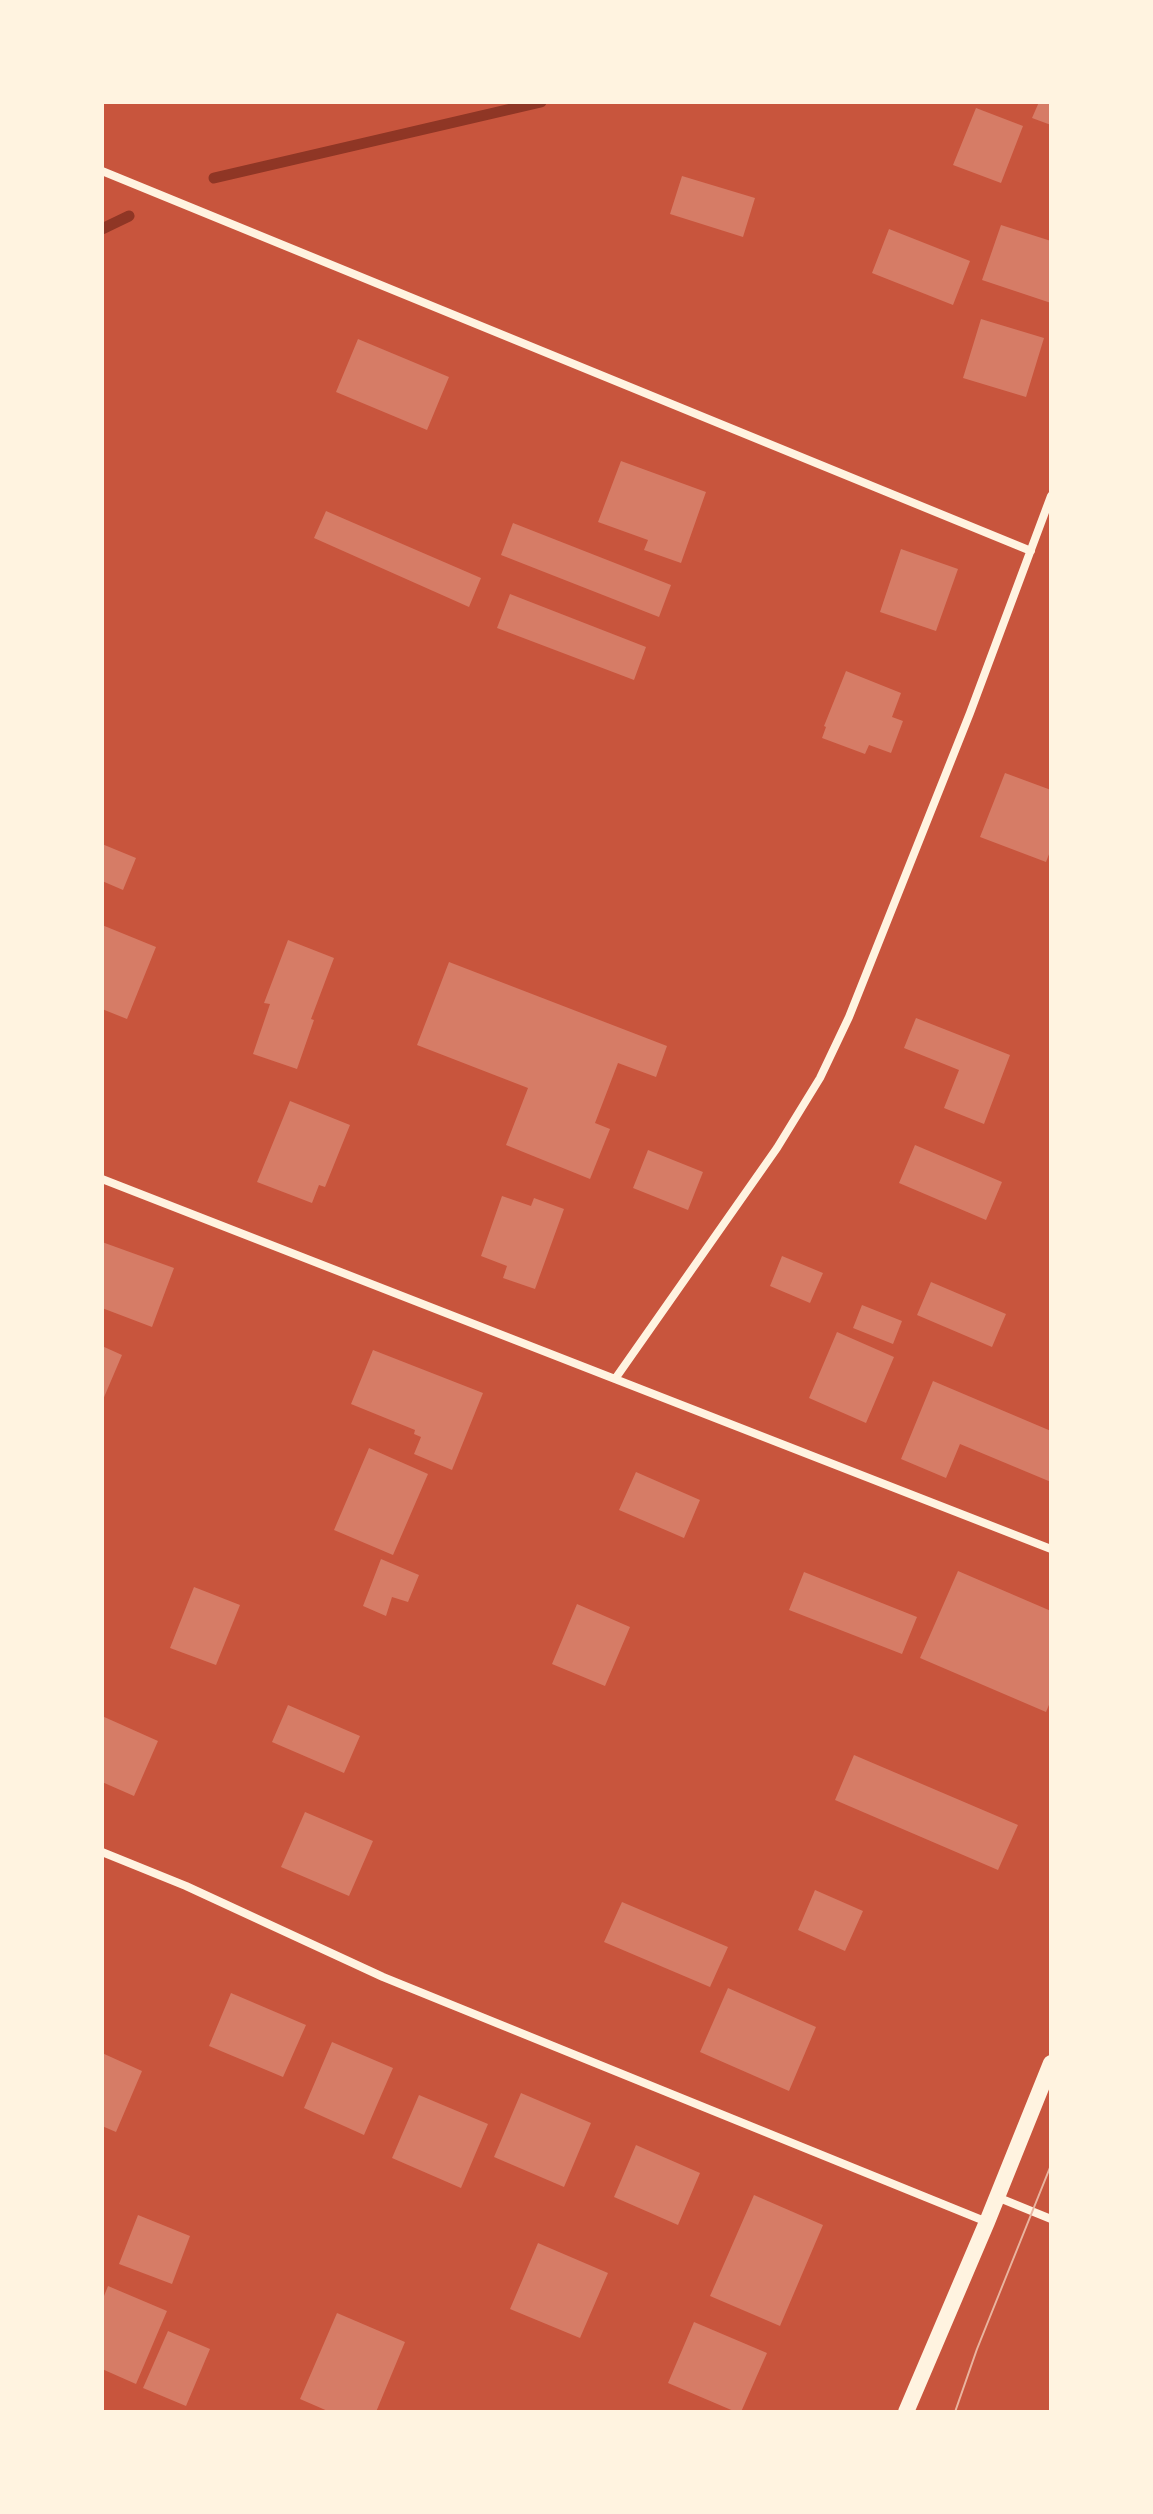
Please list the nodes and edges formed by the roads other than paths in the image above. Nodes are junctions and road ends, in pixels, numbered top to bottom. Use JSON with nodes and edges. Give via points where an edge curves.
{"nodes":[{"id":1,"x":102,"y":171,"type":"edge"},
{"id":2,"x":1051,"y":496,"type":"edge"},
{"id":3,"x":1031,"y":551,"type":"junction"},
{"id":4,"x":102,"y":1179,"type":"edge"},
{"id":5,"x":615,"y":1379,"type":"junction"},
{"id":6,"x":1051,"y":1549,"type":"edge"},
{"id":7,"x":102,"y":1852,"type":"edge"},
{"id":8,"x":1051,"y":2063,"type":"edge"},
{"id":9,"x":997,"y":2197,"type":"junction"},
{"id":10,"x":1051,"y":2219,"type":"edge"},
{"id":11,"x":987,"y":2222,"type":"junction"},
{"id":12,"x":906,"y":2412,"type":"edge"}],
"edges":[{"from":1,"to":3,"type":"street"},
{"from":2,"to":3,"type":"street"},
{"from":3,"to":5,"type":"street","via":[[855,1003],[820,1078]]},
{"from":4,"to":5,"type":"street"},
{"from":5,"to":6,"type":"street"},
{"from":7,"to":11,"type":"street","via":[[383,1977]]},
{"from":8,"to":9,"type":"main road"},
{"from":9,"to":10,"type":"street"},
{"from":9,"to":11,"type":"main road"},
{"from":11,"to":12,"type":"main road"}]}
